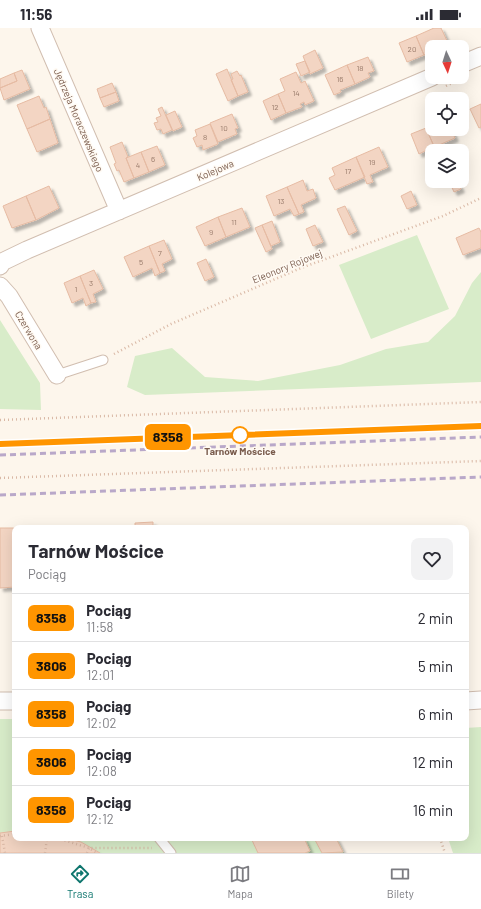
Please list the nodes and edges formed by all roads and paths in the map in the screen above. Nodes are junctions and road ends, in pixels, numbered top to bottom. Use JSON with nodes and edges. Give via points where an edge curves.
{"nodes":[{"id":1,"x":40,"y":28,"type":"edge"},
{"id":2,"x":481,"y":56,"type":"edge"},
{"id":3,"x":469,"y":61,"type":"edge"},
{"id":4,"x":425,"y":80,"type":"edge"},
{"id":5,"x":481,"y":198,"type":"edge"},
{"id":6,"x":118,"y":211,"type":"junction"},
{"id":7,"x":0,"y":266,"type":"edge"},
{"id":8,"x":0,"y":286,"type":"edge"},
{"id":9,"x":103,"y":360,"type":"joint"},
{"id":10,"x":57,"y":375,"type":"joint"},
{"id":11,"x":481,"y":402,"type":"edge"},
{"id":12,"x":0,"y":420,"type":"edge"},
{"id":13,"x":481,"y":461,"type":"edge"},
{"id":14,"x":0,"y":478,"type":"edge"},
{"id":15,"x":481,"y":700,"type":"edge"},
{"id":16,"x":0,"y":701,"type":"edge"},
{"id":17,"x":12,"y":701,"type":"edge"},
{"id":18,"x":469,"y":701,"type":"edge"},
{"id":19,"x":12,"y":834,"type":"edge"},
{"id":20,"x":1,"y":836,"type":"edge"},
{"id":21,"x":47,"y":841,"type":"edge"},
{"id":22,"x":67,"y":841,"type":"edge"},
{"id":23,"x":161,"y":841,"type":"edge"},
{"id":24,"x":441,"y":841,"type":"edge"},
{"id":25,"x":89,"y":848,"type":"junction"},
{"id":26,"x":170,"y":852,"type":"edge"},
{"id":27,"x":5,"y":853,"type":"edge"},
{"id":28,"x":45,"y":853,"type":"edge"},
{"id":29,"x":87,"y":853,"type":"edge"},
{"id":30,"x":96,"y":853,"type":"edge"},
{"id":31,"x":444,"y":853,"type":"edge"}],
"edges":[{"from":1,"to":6,"type":"street","name":"Jędrzeja Moraczewskiego"},
{"from":2,"to":3,"type":"street"},
{"from":4,"to":6,"type":"street","name":"Kolejowa"},
{"from":5,"to":9,"type":"path","name":"Eleonory Rojowej","via":[[443,216],[294,271],[171,324]]},
{"from":6,"to":7,"type":"street","name":"Kolejowa","via":[[27,250],[2,262]]},
{"from":8,"to":10,"type":"street","name":"Czerwona","via":[[9,296]]},
{"from":9,"to":10,"type":"lane"},
{"from":11,"to":12,"type":"path"},
{"from":13,"to":14,"type":"path"},
{"from":15,"to":18,"type":"street"},
{"from":16,"to":17,"type":"street"},
{"from":19,"to":20,"type":"path"},
{"from":20,"to":27,"type":"path"},
{"from":21,"to":28,"type":"path"},
{"from":22,"to":25,"type":"path"},
{"from":23,"to":26,"type":"lane"},
{"from":24,"to":31,"type":"path"},
{"from":25,"to":26,"type":"path","via":[[151,848]]},
{"from":25,"to":29,"type":"path"},
{"from":25,"to":30,"type":"path"}]}
